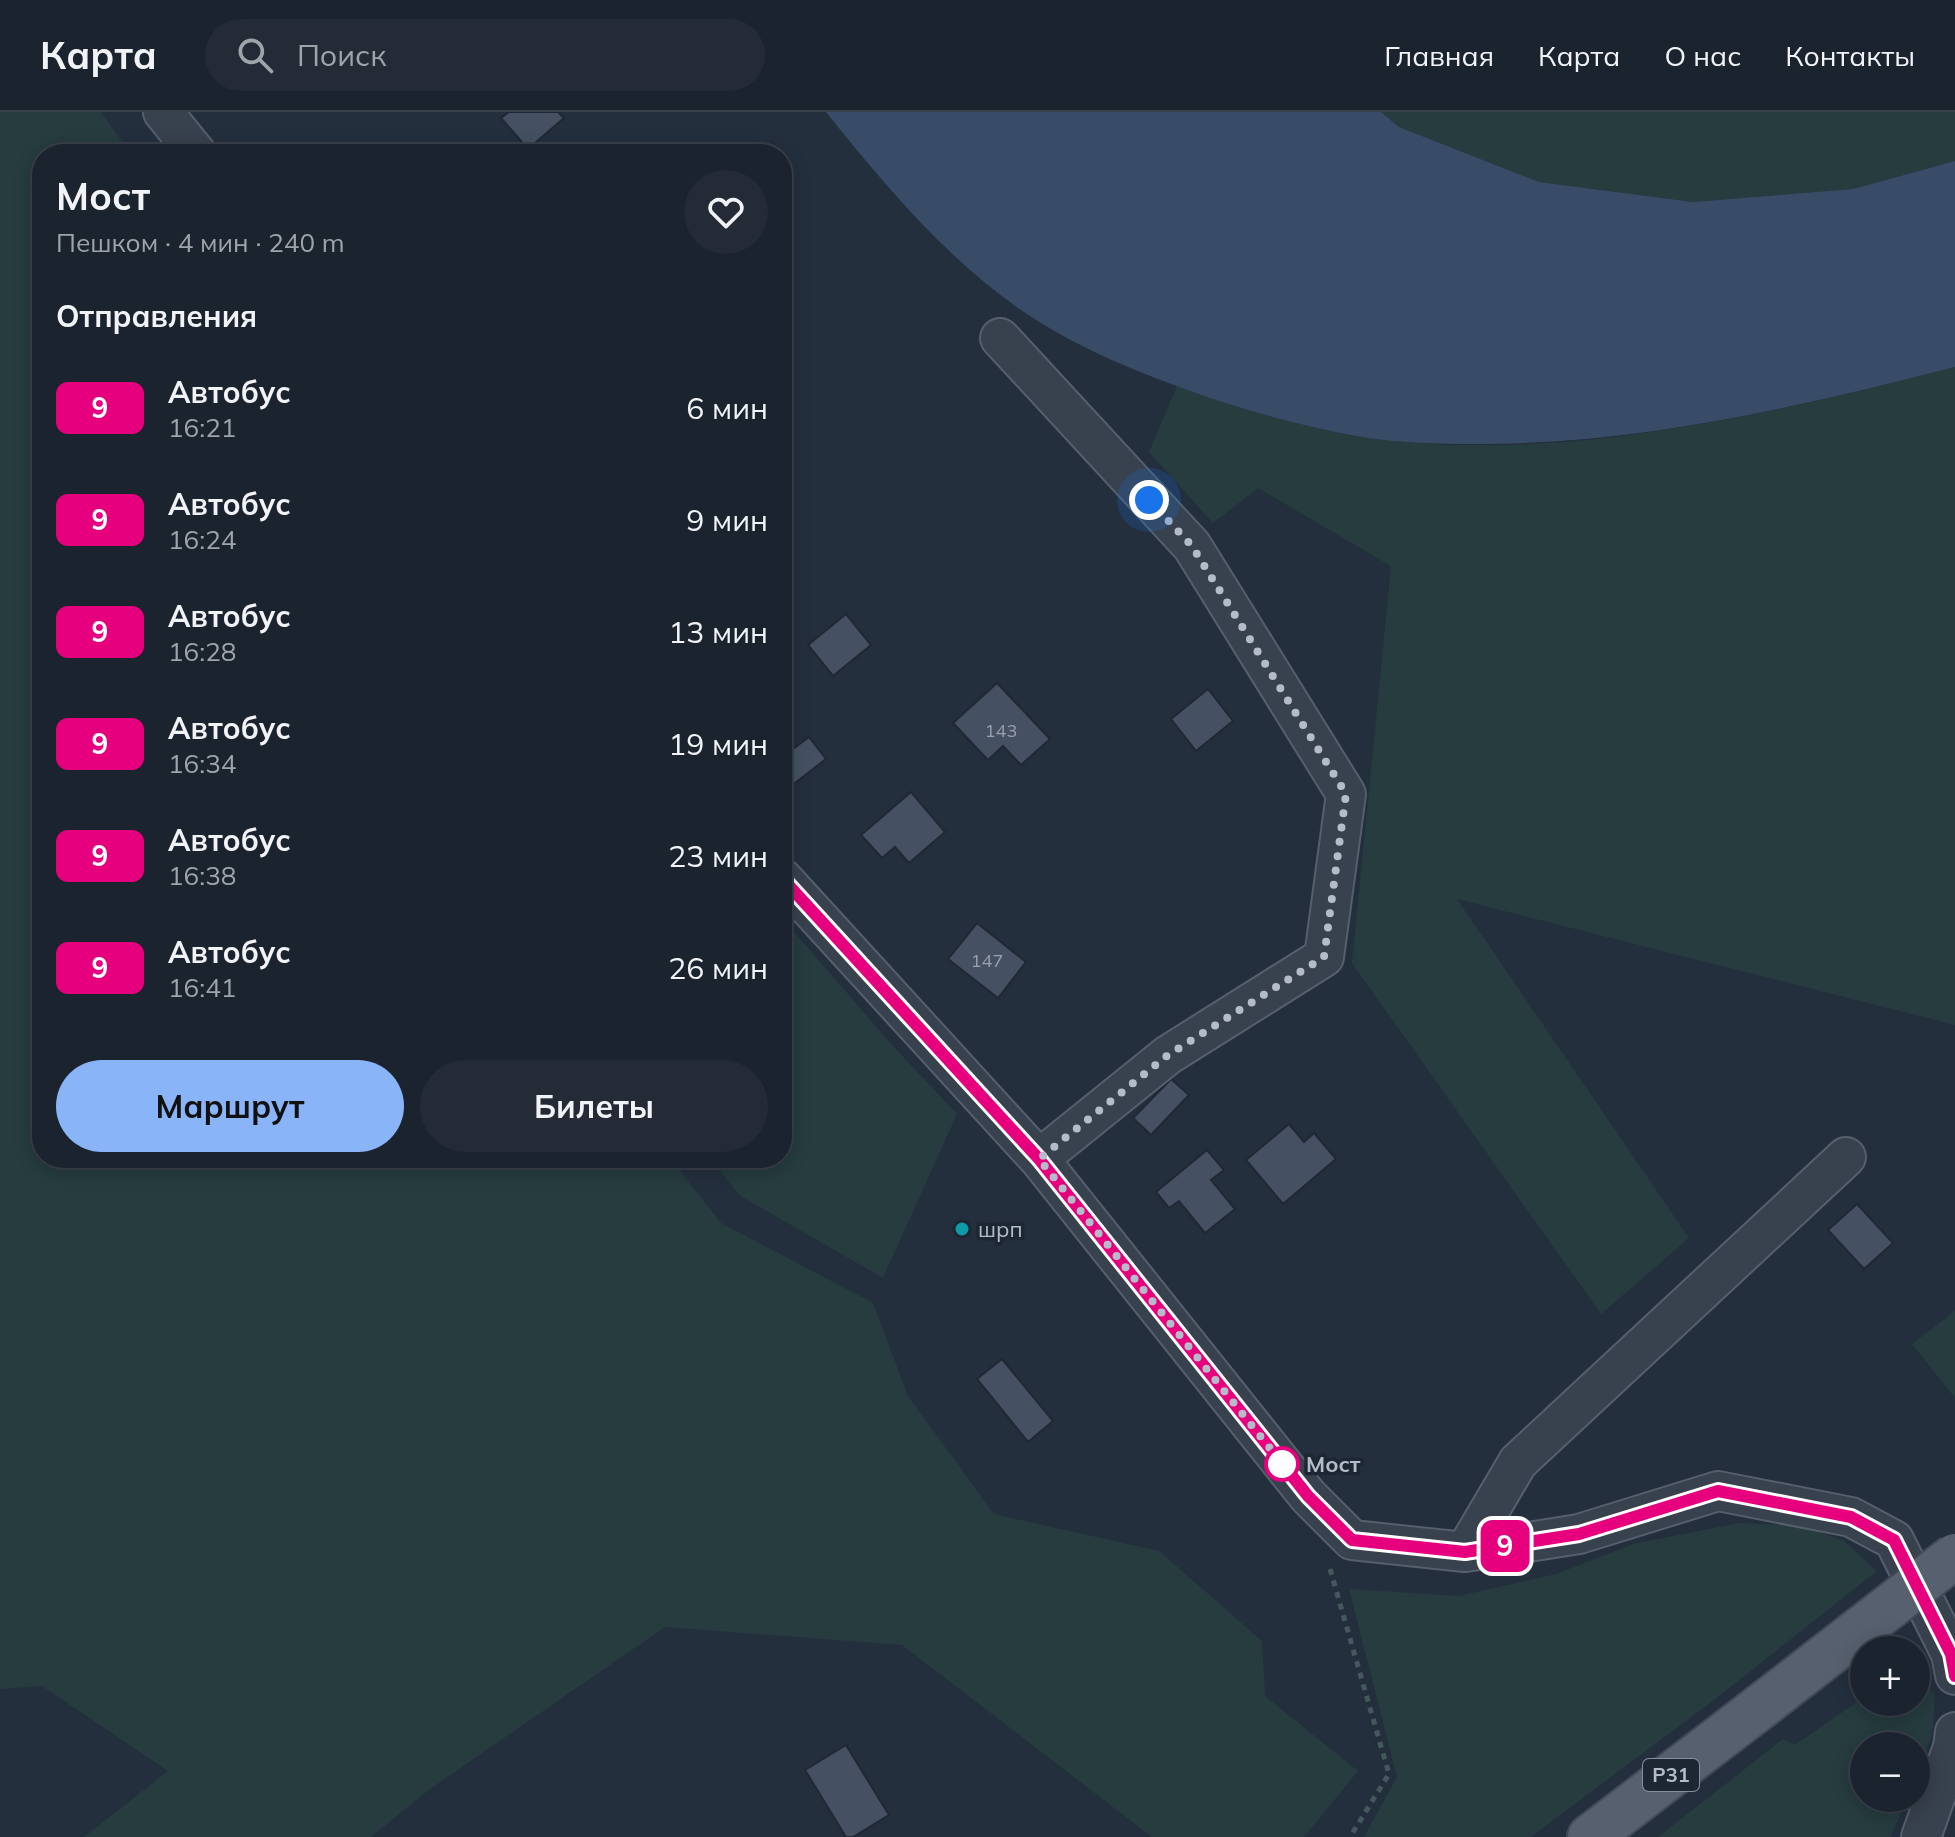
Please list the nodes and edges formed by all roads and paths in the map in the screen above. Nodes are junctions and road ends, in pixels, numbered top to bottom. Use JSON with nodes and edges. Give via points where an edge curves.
{"nodes":[{"id":1,"x":163,"y":112,"type":"edge"},
{"id":2,"x":189,"y":144,"type":"edge"},
{"id":3,"x":1000,"y":338,"type":"dead end"},
{"id":4,"x":792,"y":889,"type":"edge"},
{"id":5,"x":1846,"y":1157,"type":"dead end"},
{"id":6,"x":1039,"y":1159,"type":"junction"},
{"id":7,"x":1465,"y":1552,"type":"junction"},
{"id":8,"x":1325,"y":1555,"type":"dead end"},
{"id":9,"x":1955,"y":1556,"type":"edge"},
{"id":10,"x":1955,"y":1675,"type":"edge"},
{"id":11,"x":1955,"y":1732,"type":"edge"},
{"id":12,"x":1350,"y":1837,"type":"edge"},
{"id":13,"x":1590,"y":1837,"type":"edge"},
{"id":14,"x":1921,"y":1837,"type":"edge"}],
"edges":[{"from":1,"to":2,"type":"street"},
{"from":3,"to":6,"type":"street","via":[[1192,546],[1346,794],[1324,957],[1168,1055]]},
{"from":4,"to":6,"type":"street"},
{"from":5,"to":7,"type":"street","via":[[1518,1462]]},
{"from":6,"to":7,"type":"street","via":[[1308,1496],[1352,1540]]},
{"from":7,"to":10,"type":"street","via":[[1579,1534],[1718,1491],[1851,1517],[1894,1540],[1951,1654]]},
{"from":8,"to":12,"type":"path","via":[[1389,1774]]},
{"from":9,"to":13,"type":"main road","number":"Р31","bridge":true},
{"from":11,"to":14,"type":"street"}]}
